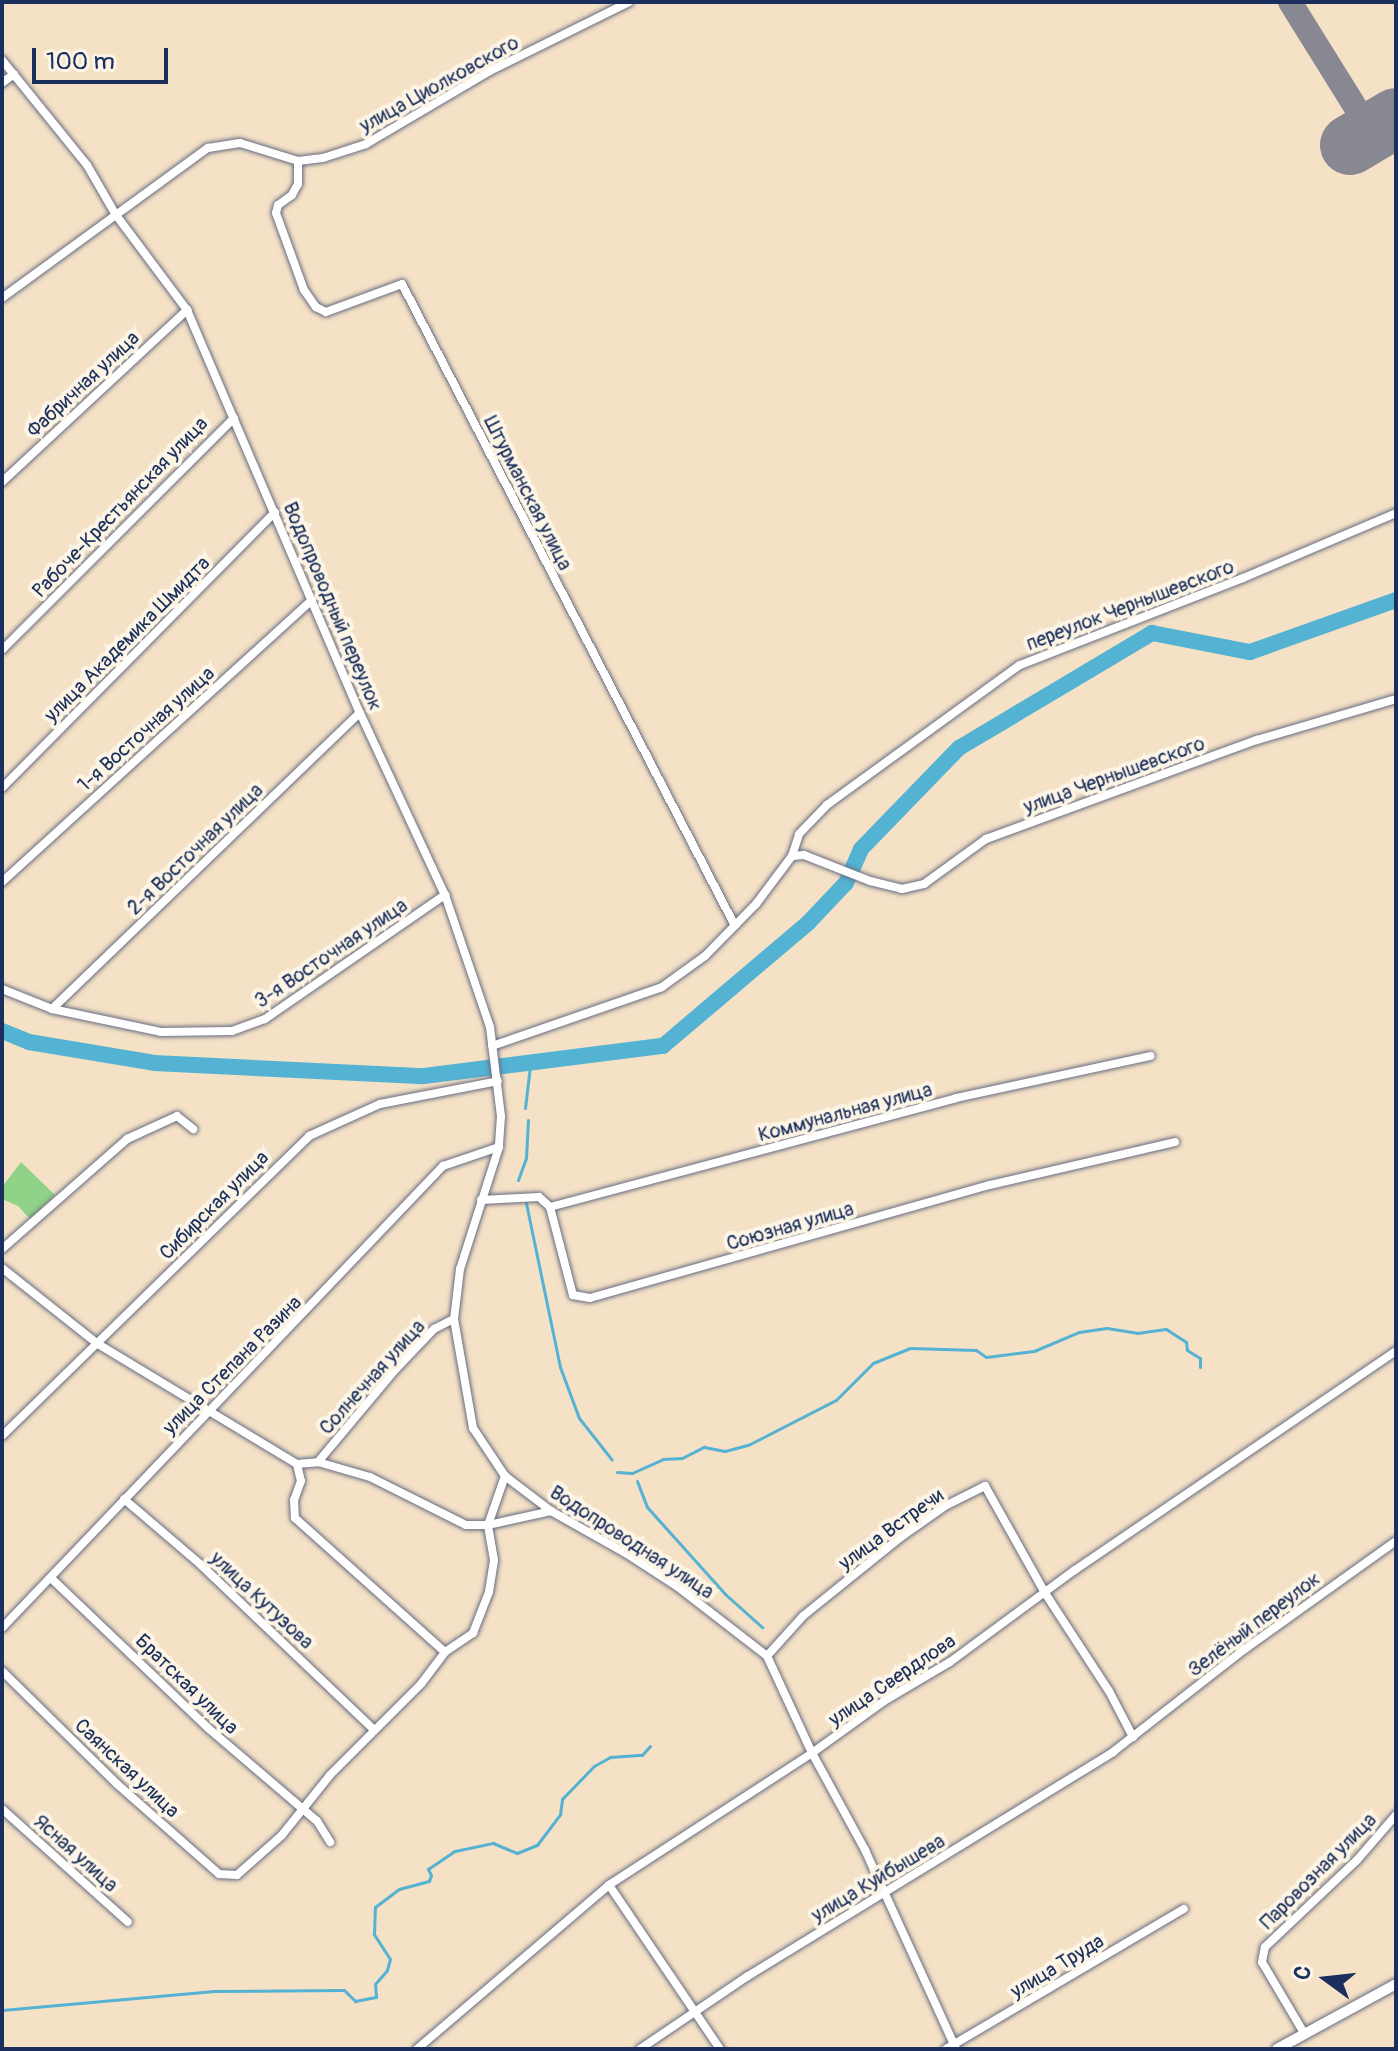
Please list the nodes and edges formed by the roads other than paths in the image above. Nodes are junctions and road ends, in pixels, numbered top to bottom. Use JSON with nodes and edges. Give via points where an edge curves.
{"nodes":[{"id":1,"x":629,"y":2,"type":"edge"},
{"id":2,"x":2,"y":60,"type":"edge"},
{"id":3,"x":14,"y":74,"type":"junction"},
{"id":4,"x":2,"y":83,"type":"edge"},
{"id":5,"x":298,"y":161,"type":"junction"},
{"id":6,"x":116,"y":215,"type":"junction"},
{"id":7,"x":2,"y":298,"type":"edge"},
{"id":8,"x":187,"y":310,"type":"junction"},
{"id":9,"x":230,"y":419,"type":"junction"},
{"id":10,"x":2,"y":482,"type":"edge"},
{"id":11,"x":275,"y":512,"type":"junction"},
{"id":12,"x":1396,"y":513,"type":"edge"},
{"id":13,"x":312,"y":600,"type":"junction"},
{"id":14,"x":2,"y":650,"type":"edge"},
{"id":15,"x":1396,"y":699,"type":"edge"},
{"id":16,"x":360,"y":713,"type":"junction"},
{"id":17,"x":2,"y":788,"type":"edge"},
{"id":18,"x":792,"y":856,"type":"junction"},
{"id":19,"x":2,"y":882,"type":"edge"},
{"id":20,"x":445,"y":895,"type":"junction"},
{"id":21,"x":735,"y":926,"type":"junction"},
{"id":22,"x":2,"y":989,"type":"edge"},
{"id":23,"x":52,"y":1009,"type":"junction"},
{"id":24,"x":490,"y":1027,"type":"joint"},
{"id":25,"x":492,"y":1046,"type":"junction"},
{"id":26,"x":1151,"y":1056,"type":"dead end"},
{"id":27,"x":498,"y":1081,"type":"junction"},
{"id":28,"x":193,"y":1129,"type":"dead end"},
{"id":29,"x":1175,"y":1142,"type":"dead end"},
{"id":30,"x":499,"y":1147,"type":"junction"},
{"id":31,"x":481,"y":1200,"type":"junction"},
{"id":32,"x":550,"y":1207,"type":"junction"},
{"id":33,"x":2,"y":1249,"type":"edge"},
{"id":34,"x":2,"y":1268,"type":"edge"},
{"id":35,"x":454,"y":1319,"type":"junction"},
{"id":36,"x":98,"y":1344,"type":"junction"},
{"id":37,"x":1396,"y":1351,"type":"edge"},
{"id":38,"x":211,"y":1412,"type":"junction"},
{"id":39,"x":2,"y":1436,"type":"edge"},
{"id":40,"x":318,"y":1462,"type":"junction"},
{"id":41,"x":297,"y":1464,"type":"junction"},
{"id":42,"x":505,"y":1476,"type":"junction"},
{"id":43,"x":124,"y":1499,"type":"junction"},
{"id":44,"x":551,"y":1511,"type":"junction"},
{"id":45,"x":488,"y":1525,"type":"junction"},
{"id":46,"x":1396,"y":1541,"type":"edge"},
{"id":47,"x":52,"y":1579,"type":"junction"},
{"id":48,"x":1045,"y":1593,"type":"junction"},
{"id":49,"x":2,"y":1628,"type":"edge"},
{"id":50,"x":445,"y":1652,"type":"junction"},
{"id":51,"x":767,"y":1656,"type":"junction"},
{"id":52,"x":2,"y":1671,"type":"edge"},
{"id":53,"x":373,"y":1729,"type":"junction"},
{"id":54,"x":1133,"y":1737,"type":"junction"},
{"id":55,"x":812,"y":1753,"type":"junction"},
{"id":56,"x":2,"y":1809,"type":"edge"},
{"id":57,"x":302,"y":1809,"type":"junction"},
{"id":58,"x":1396,"y":1815,"type":"edge"},
{"id":59,"x":330,"y":1842,"type":"dead end"},
{"id":60,"x":609,"y":1885,"type":"junction"},
{"id":61,"x":884,"y":1891,"type":"junction"},
{"id":62,"x":1184,"y":1909,"type":"dead end"},
{"id":63,"x":128,"y":1922,"type":"dead end"},
{"id":64,"x":1396,"y":1984,"type":"edge"},
{"id":65,"x":695,"y":2012,"type":"junction"},
{"id":66,"x":1304,"y":2033,"type":"junction"},
{"id":67,"x":952,"y":2048,"type":"edge"},
{"id":68,"x":417,"y":2049,"type":"edge"},
{"id":69,"x":640,"y":2049,"type":"edge"},
{"id":70,"x":720,"y":2049,"type":"edge"},
{"id":71,"x":1277,"y":2049,"type":"edge"}],
"edges":[{"from":1,"to":5,"type":"street","name":"улица Циолковского","via":[[490,71],[366,144]]},
{"from":2,"to":3,"type":"street","name":"Водопроводный переулок"},
{"from":3,"to":4,"type":"street"},
{"from":3,"to":6,"type":"street","name":"Водопроводный переулок","via":[[87,165]]},
{"from":5,"to":6,"type":"street","name":"улица Циолковского","via":[[240,143],[217,145]]},
{"from":5,"to":21,"type":"street","name":"Штурманская улица","via":[[298,184],[276,213],[304,290],[326,312],[402,284]]},
{"from":6,"to":7,"type":"street","name":"улица Циолковского"},
{"from":6,"to":8,"type":"street","name":"Водопроводный переулок"},
{"from":8,"to":9,"type":"street","name":"Водопроводный переулок"},
{"from":8,"to":10,"type":"street","name":"Фабричная улица"},
{"from":9,"to":11,"type":"street","name":"Водопроводный переулок"},
{"from":9,"to":14,"type":"street","name":"Рабоче-Крестьянская улица"},
{"from":11,"to":13,"type":"street","name":"Водопроводный переулок"},
{"from":11,"to":17,"type":"street","name":"улица Академика Шмидта"},
{"from":12,"to":18,"type":"street","name":"переулок Чернышевского","via":[[1020,665],[827,805],[799,834]]},
{"from":13,"to":16,"type":"street","name":"Водопроводный переулок"},
{"from":13,"to":19,"type":"street","name":"1-я Восточная улица"},
{"from":15,"to":18,"type":"street","name":"улица Чернышевского","via":[[1257,740],[986,839],[924,884],[902,889],[804,855]]},
{"from":16,"to":20,"type":"street","name":"Водопроводный переулок"},
{"from":16,"to":23,"type":"street","name":"2-я Восточная улица"},
{"from":18,"to":21,"type":"street","name":"переулок Чернышевского"},
{"from":20,"to":23,"type":"street","name":"3-я Восточная улица","via":[[265,1019],[232,1031],[161,1032]]},
{"from":20,"to":24,"type":"street","name":"Водопроводный переулок"},
{"from":21,"to":25,"type":"street","name":"переулок Чернышевского","via":[[662,987]]},
{"from":22,"to":23,"type":"street"},
{"from":24,"to":25,"type":"street","name":"Водопроводная улица"},
{"from":25,"to":27,"type":"street","name":"Водопроводная улица"},
{"from":26,"to":32,"type":"street","name":"Коммунальная улица","via":[[956,1098]]},
{"from":27,"to":30,"type":"street","name":"Водопроводная улица"},
{"from":27,"to":36,"type":"street","name":"Сибирская улица","via":[[380,1104],[309,1136]]},
{"from":28,"to":33,"type":"street","via":[[177,1116],[127,1139]]},
{"from":29,"to":32,"type":"street","name":"Союзная улица","via":[[990,1185],[590,1298],[573,1295]]},
{"from":30,"to":31,"type":"street","name":"Водопроводная улица"},
{"from":30,"to":38,"type":"street","name":"улица Степана Разина","via":[[443,1166]]},
{"from":31,"to":32,"type":"street","via":[[539,1197]]},
{"from":31,"to":35,"type":"street","name":"Водопроводная улица","via":[[460,1269]]},
{"from":34,"to":36,"type":"street"},
{"from":35,"to":40,"type":"street","name":"Солнечная улица","via":[[434,1329],[394,1371]]},
{"from":35,"to":42,"type":"street","name":"Водопроводная улица","via":[[473,1428]]},
{"from":36,"to":38,"type":"street"},
{"from":36,"to":39,"type":"street","name":"Сибирская улица"},
{"from":37,"to":48,"type":"street","name":"улица Свердлова"},
{"from":38,"to":41,"type":"street"},
{"from":38,"to":43,"type":"street","name":"улица Степана Разина"},
{"from":40,"to":41,"type":"street","name":"Солнечная улица"},
{"from":40,"to":45,"type":"street","name":"Солнечная улица","via":[[370,1477],[466,1525]]},
{"from":41,"to":50,"type":"street","via":[[301,1481],[295,1518]]},
{"from":42,"to":44,"type":"street","name":"Водопроводная улица"},
{"from":42,"to":45,"type":"street"},
{"from":43,"to":47,"type":"street","name":"улица Степана Разина"},
{"from":43,"to":53,"type":"street","name":"улица Кутузова"},
{"from":44,"to":45,"type":"street","name":"Солнечная улица"},
{"from":44,"to":51,"type":"street","name":"Водопроводная улица","via":[[665,1579]]},
{"from":45,"to":50,"type":"street","via":[[494,1560],[483,1611],[473,1633]]},
{"from":46,"to":54,"type":"street","name":"Зелёный переулок"},
{"from":47,"to":49,"type":"street","name":"улица Степана Разина"},
{"from":47,"to":57,"type":"street","name":"Братская улица","via":[[208,1728]]},
{"from":48,"to":51,"type":"street","name":"улица Встречи","via":[[985,1486],[901,1537],[803,1616]]},
{"from":48,"to":54,"type":"street"},
{"from":48,"to":55,"type":"street","name":"улица Свердлова"},
{"from":50,"to":53,"type":"street","via":[[421,1684]]},
{"from":51,"to":55,"type":"street","name":"Водопроводная улица"},
{"from":52,"to":57,"type":"street","name":"Саянская улица","via":[[219,1874],[237,1875]]},
{"from":53,"to":57,"type":"street"},
{"from":54,"to":61,"type":"street","name":"улица Куйбышева","via":[[1065,1784]]},
{"from":55,"to":60,"type":"street","name":"улица Свердлова"},
{"from":55,"to":61,"type":"street","name":"Водопроводная улица"},
{"from":56,"to":63,"type":"street","name":"Ясная улица"},
{"from":57,"to":59,"type":"street","name":"Братская улица"},
{"from":58,"to":66,"type":"street","name":"Паровозная улица","via":[[1357,1860],[1265,1947],[1262,1962]]},
{"from":60,"to":65,"type":"street"},
{"from":60,"to":68,"type":"street","name":"улица Свердлова"},
{"from":61,"to":65,"type":"street","name":"улица Куйбышева"},
{"from":61,"to":67,"type":"street","name":"Водопроводная улица"},
{"from":62,"to":67,"type":"street","name":"улица Труда"},
{"from":64,"to":66,"type":"street"},
{"from":65,"to":69,"type":"street","name":"улица Куйбышева"},
{"from":65,"to":70,"type":"street"},
{"from":66,"to":71,"type":"street"}]}
